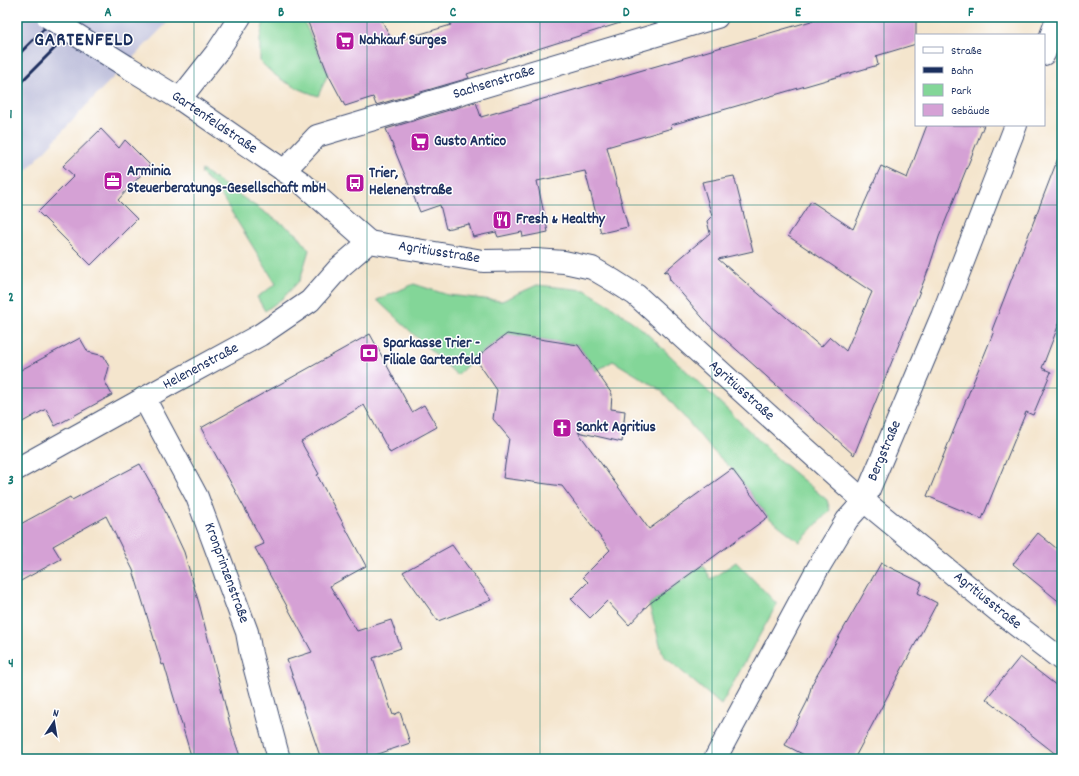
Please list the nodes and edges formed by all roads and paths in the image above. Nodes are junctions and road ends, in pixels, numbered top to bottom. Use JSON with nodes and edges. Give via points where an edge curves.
{"nodes":[{"id":1,"x":48,"y":17,"type":"edge"},
{"id":2,"x":240,"y":17,"type":"edge"},
{"id":3,"x":717,"y":17,"type":"edge"},
{"id":4,"x":1058,"y":17,"type":"edge"},
{"id":5,"x":1045,"y":51,"type":"edge"},
{"id":6,"x":180,"y":99,"type":"junction"},
{"id":7,"x":1016,"y":126,"type":"edge"},
{"id":8,"x":284,"y":171,"type":"junction"},
{"id":9,"x":369,"y":242,"type":"junction"},
{"id":10,"x":144,"y":398,"type":"junction"},
{"id":11,"x":17,"y":469,"type":"edge"},
{"id":12,"x":864,"y":501,"type":"junction"},
{"id":13,"x":1062,"y":660,"type":"edge"},
{"id":14,"x":280,"y":759,"type":"edge"},
{"id":15,"x":715,"y":759,"type":"edge"}],
"edges":[{"from":1,"to":6,"type":"street","name":"Gartenfeldstraße","bridge":true},
{"from":2,"to":6,"type":"street","via":[[217,52]]},
{"from":3,"to":8,"type":"street","name":"Sachsenstraße","via":[[317,136]]},
{"from":4,"to":5,"type":"street"},
{"from":6,"to":8,"type":"street","name":"Gartenfeldstraße"},
{"from":7,"to":12,"type":"street","name":"Bergstraße","via":[[942,316]]},
{"from":8,"to":9,"type":"street","name":"Gartenfeldstraße","via":[[302,183]]},
{"from":9,"to":10,"type":"street","name":"Helenenstraße","via":[[339,268],[310,301],[260,335]]},
{"from":9,"to":12,"type":"street","name":"Agritiusstraße","via":[[483,261],[536,260],[592,268],[636,295]]},
{"from":10,"to":11,"type":"street","name":"Helenenstraße"},
{"from":10,"to":14,"type":"street","name":"Kronprinzenstraße","via":[[197,497],[247,632]]},
{"from":12,"to":13,"type":"street","name":"Agritiusstraße"},
{"from":12,"to":15,"type":"street","name":"Bergstraße","via":[[848,520],[818,568]]}]}
